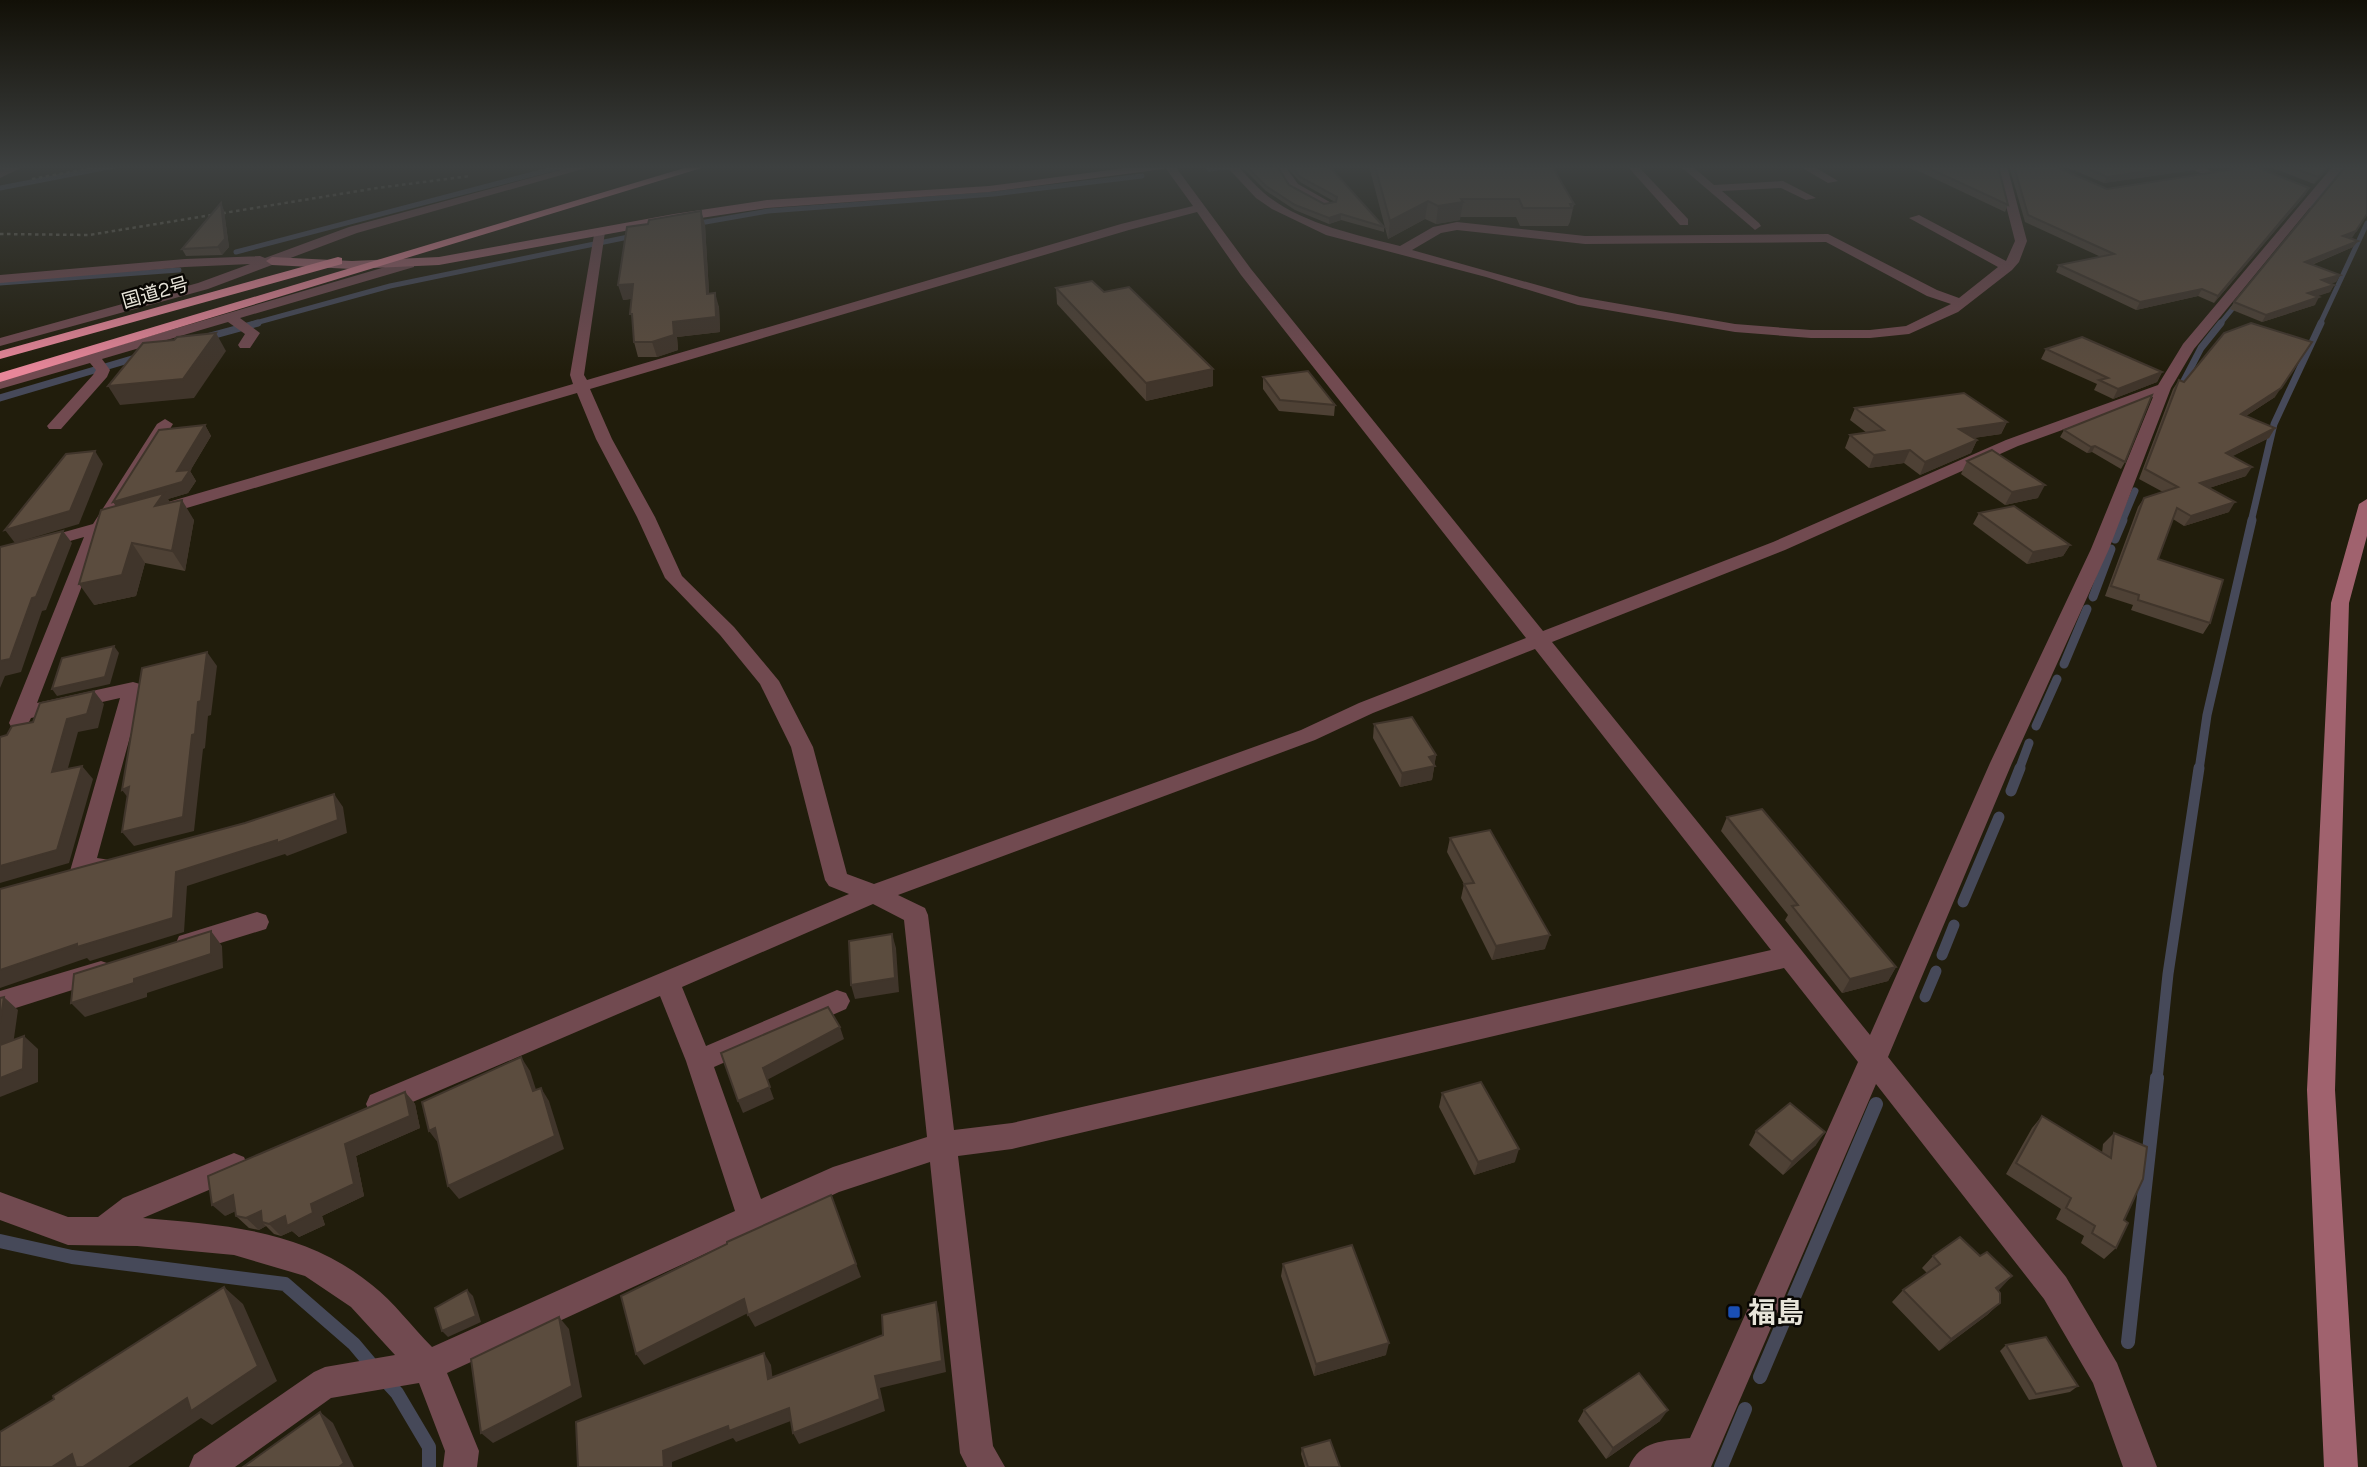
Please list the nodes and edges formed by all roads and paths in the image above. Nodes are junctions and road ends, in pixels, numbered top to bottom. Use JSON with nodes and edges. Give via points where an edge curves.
{"nodes":[{"id":1,"x":65,"y":234,"type":"edge"},
{"id":2,"x":92,"y":234,"type":"edge"},
{"id":3,"x":341,"y":234,"type":"edge"},
{"id":4,"x":448,"y":234,"type":"edge"},
{"id":5,"x":454,"y":234,"type":"edge"},
{"id":6,"x":625,"y":234,"type":"edge"},
{"id":7,"x":1103,"y":234,"type":"edge"},
{"id":8,"x":1220,"y":234,"type":"edge"},
{"id":9,"x":1339,"y":234,"type":"edge"},
{"id":10,"x":1429,"y":234,"type":"edge"},
{"id":11,"x":1534,"y":234,"type":"edge"},
{"id":12,"x":1946,"y":234,"type":"edge"},
{"id":13,"x":2019,"y":234,"type":"edge"},
{"id":14,"x":2276,"y":234,"type":"edge"},
{"id":15,"x":599,"y":240,"type":"junction"},
{"id":16,"x":423,"y":243,"type":"junction"},
{"id":17,"x":1401,"y":251,"type":"junction"},
{"id":18,"x":272,"y":261,"type":"junction"},
{"id":19,"x":410,"y":264,"type":"junction"},
{"id":20,"x":2007,"y":267,"type":"junction"},
{"id":21,"x":0,"y":279,"type":"edge"},
{"id":22,"x":1961,"y":303,"type":"junction"},
{"id":23,"x":239,"y":324,"type":"junction"},
{"id":24,"x":0,"y":342,"type":"edge"},
{"id":25,"x":245,"y":345,"type":"dead end"},
{"id":26,"x":0,"y":355,"type":"edge"},
{"id":27,"x":98,"y":364,"type":"junction"},
{"id":28,"x":0,"y":378,"type":"edge"},
{"id":29,"x":0,"y":385,"type":"edge"},
{"id":30,"x":581,"y":386,"type":"junction"},
{"id":31,"x":2164,"y":388,"type":"junction"},
{"id":32,"x":165,"y":424,"type":"dead end"},
{"id":33,"x":55,"y":426,"type":"dead end"},
{"id":34,"x":2367,"y":504,"type":"edge"},
{"id":35,"x":97,"y":529,"type":"junction"},
{"id":36,"x":0,"y":556,"type":"edge"},
{"id":37,"x":1540,"y":642,"type":"junction"},
{"id":38,"x":23,"y":713,"type":"junction"},
{"id":39,"x":11,"y":741,"type":"edge"},
{"id":40,"x":120,"y":861,"type":"edge"},
{"id":41,"x":82,"y":872,"type":"junction"},
{"id":42,"x":58,"y":878,"type":"edge"},
{"id":43,"x":874,"y":894,"type":"junction"},
{"id":44,"x":257,"y":922,"type":"dead end"},
{"id":45,"x":167,"y":950,"type":"edge"},
{"id":46,"x":1791,"y":956,"type":"junction"},
{"id":47,"x":128,"y":962,"type":"edge"},
{"id":48,"x":668,"y":983,"type":"junction"},
{"id":49,"x":836,"y":1001,"type":"dead end"},
{"id":50,"x":0,"y":1002,"type":"edge"},
{"id":51,"x":699,"y":1061,"type":"junction"},
{"id":52,"x":1873,"y":1061,"type":"junction"},
{"id":53,"x":352,"y":1116,"type":"edge"},
{"id":54,"x":941,"y":1144,"type":"junction"},
{"id":55,"x":262,"y":1154,"type":"edge"},
{"id":56,"x":0,"y":1206,"type":"edge"},
{"id":57,"x":752,"y":1217,"type":"junction"},
{"id":58,"x":102,"y":1232,"type":"junction"},
{"id":59,"x":418,"y":1368,"type":"junction"},
{"id":60,"x":1697,"y":1460,"type":"edge"},
{"id":61,"x":206,"y":1467,"type":"edge"},
{"id":62,"x":460,"y":1467,"type":"edge"},
{"id":63,"x":988,"y":1467,"type":"edge"},
{"id":64,"x":1646,"y":1467,"type":"edge"},
{"id":65,"x":2140,"y":1467,"type":"edge"},
{"id":66,"x":2341,"y":1467,"type":"edge"}],
"edges":[{"from":1,"to":2,"type":"path"},
{"from":3,"to":18,"type":"street"},
{"from":4,"to":16,"type":"highway","name":"国道2号"},
{"from":5,"to":16,"type":"highway"},
{"from":6,"to":15,"type":"street"},
{"from":7,"to":30,"type":"street"},
{"from":8,"to":37,"type":"street"},
{"from":9,"to":17,"type":"street"},
{"from":10,"to":17,"type":"street"},
{"from":11,"to":22,"type":"street","via":[[1585,240],[1828,238],[1932,293]]},
{"from":12,"to":20,"type":"street"},
{"from":13,"to":20,"type":"street","via":[[2021,241]]},
{"from":14,"to":31,"type":"street","via":[[2188,348]]},
{"from":15,"to":19,"type":"street"},
{"from":15,"to":30,"type":"street","via":[[577,375]]},
{"from":16,"to":26,"type":"highway","name":"国道2号"},
{"from":16,"to":28,"type":"highway"},
{"from":17,"to":22,"type":"street","via":[[1578,301],[1755,330],[1901,332]]},
{"from":18,"to":19,"type":"street"},
{"from":18,"to":21,"type":"street","via":[[185,262]]},
{"from":18,"to":24,"type":"street","via":[[171,296]]},
{"from":19,"to":23,"type":"street"},
{"from":20,"to":22,"type":"street"},
{"from":23,"to":25,"type":"street","via":[[253,333]]},
{"from":23,"to":27,"type":"street"},
{"from":27,"to":29,"type":"street"},
{"from":27,"to":33,"type":"street","via":[[88,392]]},
{"from":30,"to":35,"type":"street"},
{"from":30,"to":43,"type":"street","via":[[674,578],[769,681],[802,747],[837,880]]},
{"from":31,"to":37,"type":"street","via":[[2012,443],[1780,546]]},
{"from":31,"to":52,"type":"street","via":[[2100,549],[2001,763]]},
{"from":32,"to":35,"type":"street"},
{"from":34,"to":66,"type":"street","via":[[2340,603],[2321,1090]]},
{"from":35,"to":36,"type":"street"},
{"from":35,"to":38,"type":"street"},
{"from":37,"to":43,"type":"street","via":[[1366,708],[1308,736]]},
{"from":37,"to":46,"type":"street"},
{"from":38,"to":39,"type":"street"},
{"from":38,"to":41,"type":"street","via":[[134,689]]},
{"from":40,"to":41,"type":"street"},
{"from":41,"to":42,"type":"street"},
{"from":43,"to":48,"type":"street"},
{"from":43,"to":54,"type":"street","via":[[916,915]]},
{"from":44,"to":45,"type":"street"},
{"from":46,"to":52,"type":"street"},
{"from":46,"to":54,"type":"street","via":[[1012,1136]]},
{"from":47,"to":50,"type":"street"},
{"from":48,"to":51,"type":"street"},
{"from":48,"to":53,"type":"street"},
{"from":49,"to":51,"type":"street"},
{"from":51,"to":57,"type":"street"},
{"from":52,"to":60,"type":"street"},
{"from":52,"to":65,"type":"street","via":[[2055,1288],[2106,1374]]},
{"from":54,"to":57,"type":"street","via":[[833,1181]]},
{"from":54,"to":63,"type":"street","via":[[977,1453]]},
{"from":55,"to":58,"type":"street","via":[[133,1208]]},
{"from":56,"to":58,"type":"street","via":[[68,1231]]},
{"from":57,"to":59,"type":"street"},
{"from":58,"to":59,"type":"street","via":[[234,1240],[313,1263],[362,1296]]},
{"from":59,"to":61,"type":"street","via":[[325,1383]]},
{"from":59,"to":62,"type":"street","via":[[443,1397],[462,1451]]},
{"from":60,"to":64,"type":"street","via":[[1655,1459]]}]}
